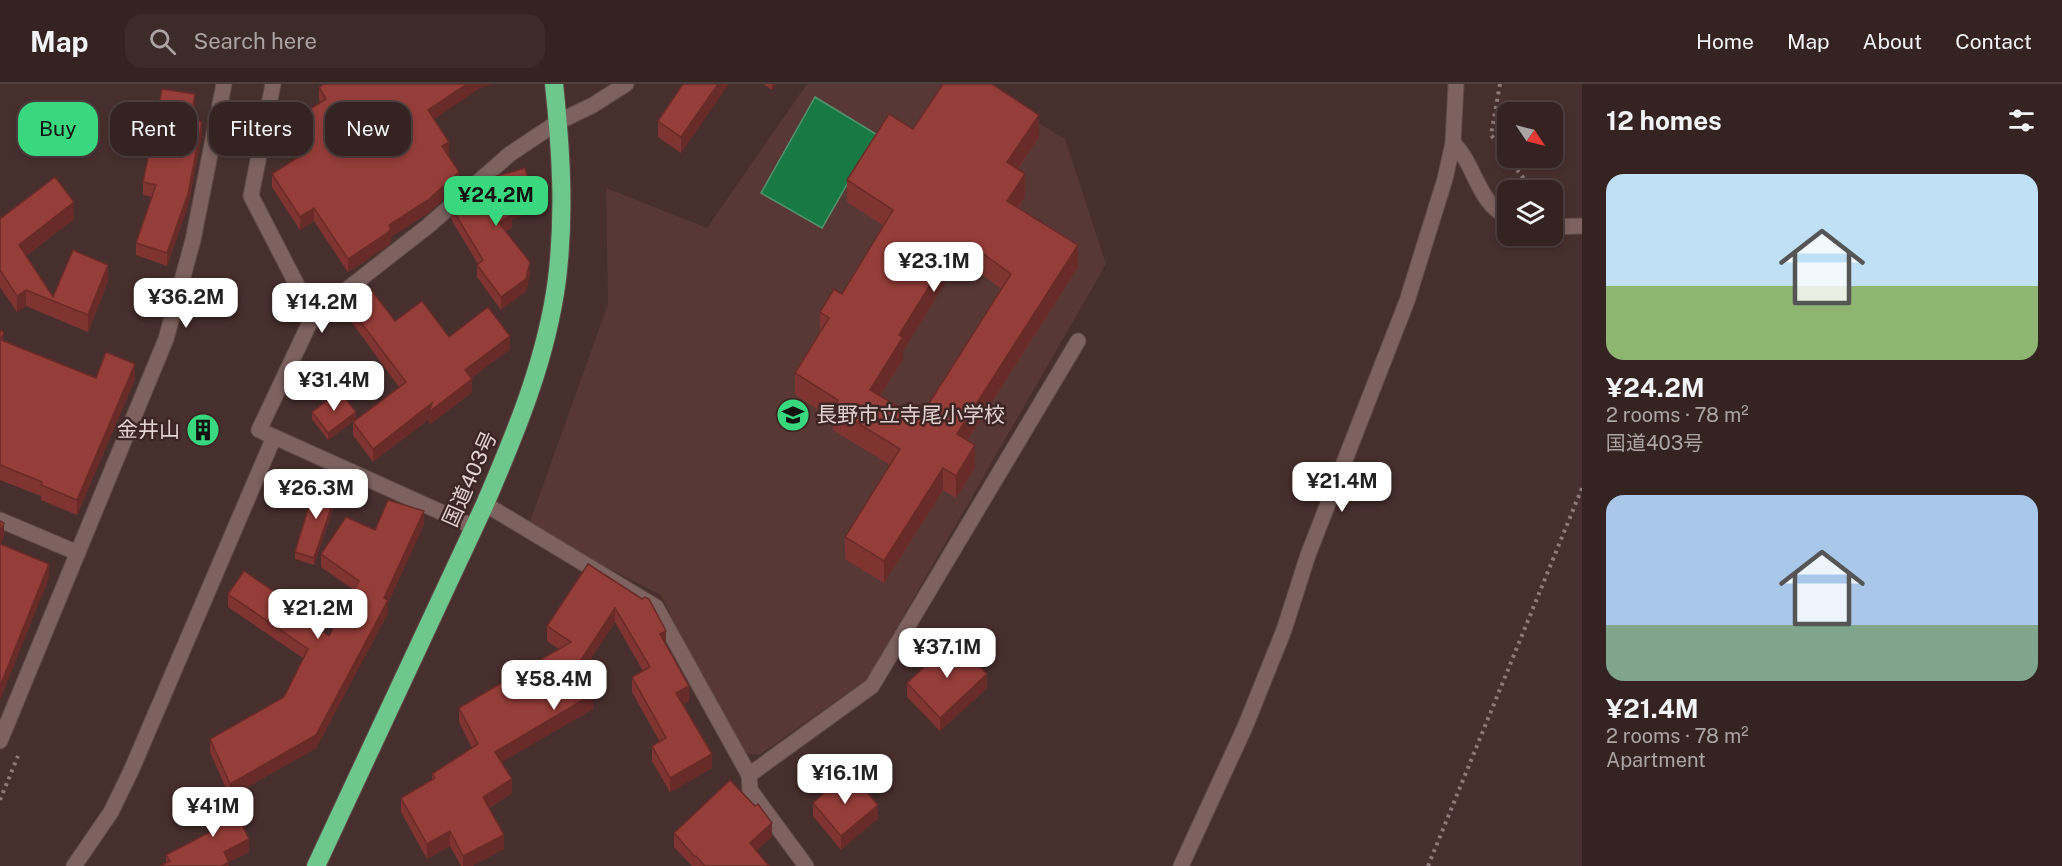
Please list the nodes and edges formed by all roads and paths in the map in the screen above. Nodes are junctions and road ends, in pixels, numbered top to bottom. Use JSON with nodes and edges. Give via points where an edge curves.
{"nodes":[{"id":1,"x":224,"y":84,"type":"edge"},
{"id":2,"x":273,"y":84,"type":"edge"},
{"id":3,"x":554,"y":84,"type":"edge"},
{"id":4,"x":626,"y":84,"type":"edge"},
{"id":5,"x":1456,"y":84,"type":"edge"},
{"id":6,"x":1500,"y":84,"type":"edge"},
{"id":7,"x":558,"y":122,"type":"junction"},
{"id":8,"x":1453,"y":143,"type":"junction"},
{"id":9,"x":1497,"y":143,"type":"edge"},
{"id":10,"x":1497,"y":210,"type":"edge"},
{"id":11,"x":1582,"y":226,"type":"edge"},
{"id":12,"x":1563,"y":227,"type":"edge"},
{"id":13,"x":313,"y":316,"type":"junction"},
{"id":14,"x":1078,"y":341,"type":"dead end"},
{"id":15,"x":274,"y":437,"type":"junction"},
{"id":16,"x":1582,"y":488,"type":"edge"},
{"id":17,"x":484,"y":504,"type":"junction"},
{"id":18,"x":0,"y":520,"type":"edge"},
{"id":19,"x":474,"y":527,"type":"junction"},
{"id":20,"x":78,"y":553,"type":"junction"},
{"id":21,"x":0,"y":741,"type":"edge"},
{"id":22,"x":749,"y":775,"type":"junction"},
{"id":23,"x":74,"y":866,"type":"edge"},
{"id":24,"x":316,"y":866,"type":"edge"},
{"id":25,"x":806,"y":866,"type":"edge"},
{"id":26,"x":1181,"y":866,"type":"edge"},
{"id":27,"x":1428,"y":866,"type":"edge"}],
"edges":[{"from":1,"to":20,"type":"street","via":[[193,240],[166,339]]},
{"from":2,"to":13,"type":"street","via":[[251,196]]},
{"from":3,"to":7,"type":"highway","name":"国道403号"},
{"from":4,"to":7,"type":"street"},
{"from":5,"to":8,"type":"street"},
{"from":6,"to":9,"type":"path","via":[[1491,135]]},
{"from":7,"to":13,"type":"street","via":[[510,154],[428,226]]},
{"from":7,"to":17,"type":"highway","name":"国道403号","via":[[563,181],[557,281],[531,389]]},
{"from":8,"to":10,"type":"street","via":[[1467,160],[1487,201]]},
{"from":8,"to":26,"type":"street","via":[[1407,301],[1308,555],[1284,630],[1245,727]]},
{"from":11,"to":12,"type":"street"},
{"from":13,"to":15,"type":"street","via":[[259,430]]},
{"from":14,"to":22,"type":"street","via":[[873,686]]},
{"from":15,"to":19,"type":"street"},
{"from":15,"to":23,"type":"street","via":[[131,771],[111,812]]},
{"from":16,"to":27,"type":"path"},
{"from":17,"to":19,"type":"highway","name":"国道403号"},
{"from":17,"to":22,"type":"street","via":[[656,607]]},
{"from":18,"to":20,"type":"street"},
{"from":19,"to":24,"type":"highway","name":"国道403号"},
{"from":20,"to":21,"type":"street"},
{"from":22,"to":25,"type":"street","via":[[750,790]]}]}
